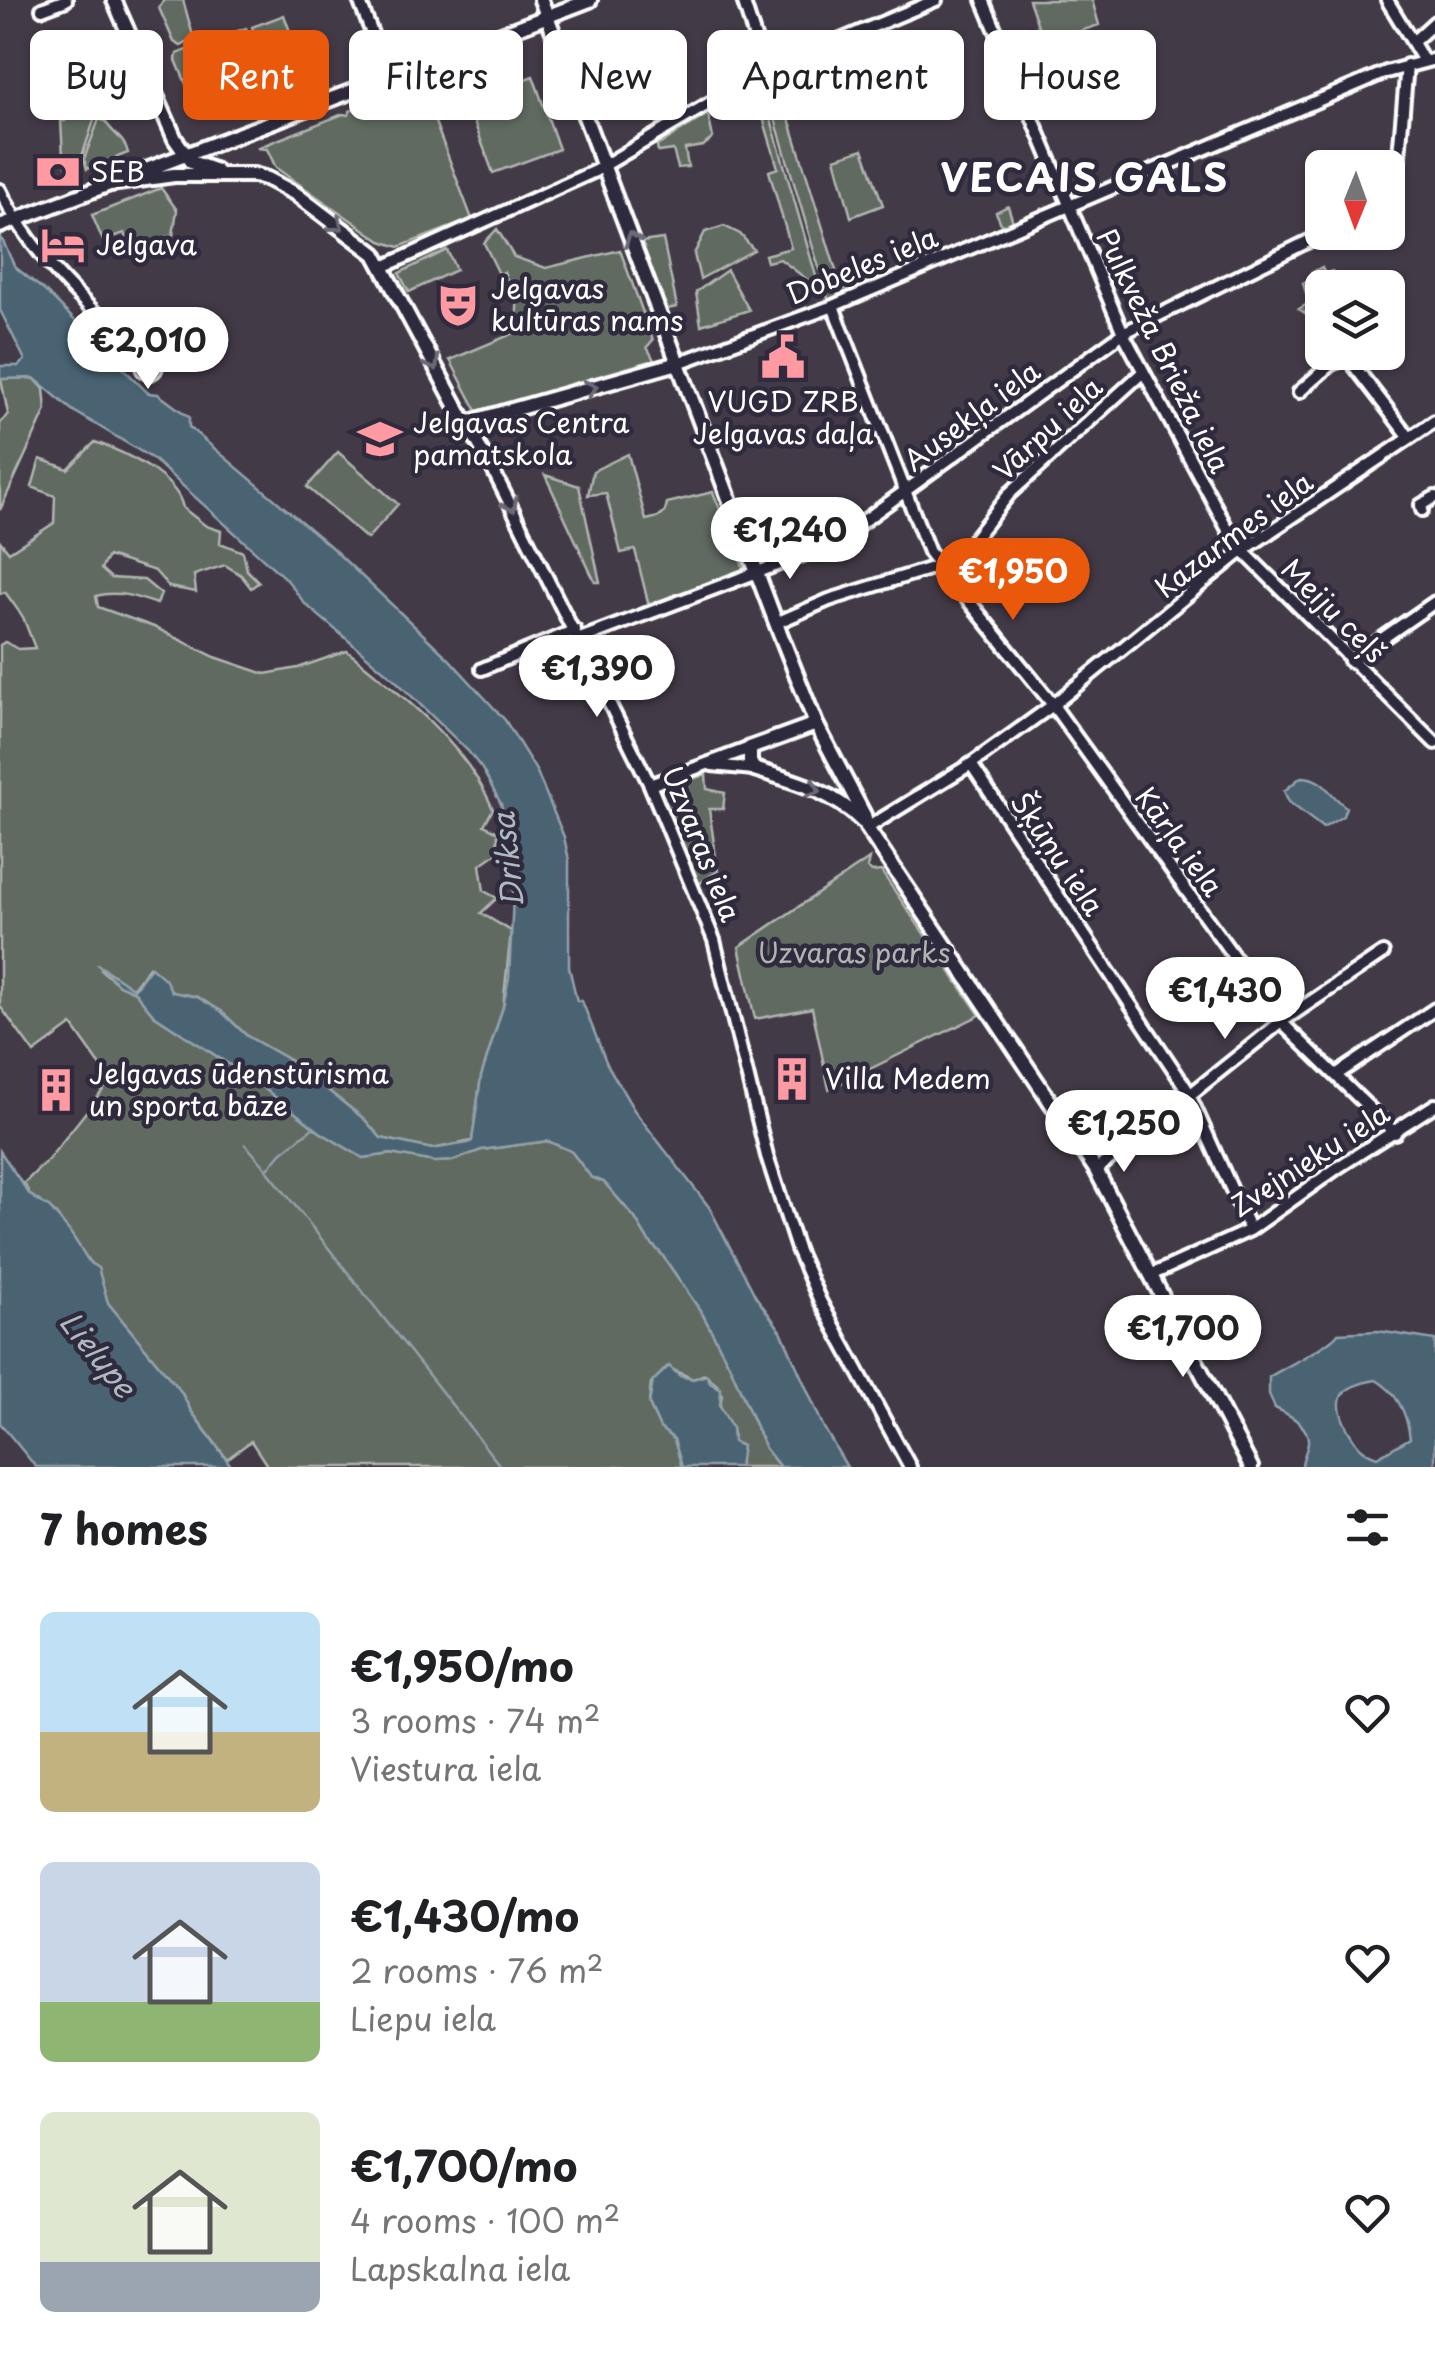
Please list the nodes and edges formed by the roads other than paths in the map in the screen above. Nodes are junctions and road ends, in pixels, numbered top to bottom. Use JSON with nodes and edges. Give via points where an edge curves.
{"nodes":[{"id":1,"x":66,"y":0,"type":"edge"},
{"id":2,"x":114,"y":0,"type":"edge"},
{"id":3,"x":359,"y":0,"type":"edge"},
{"id":4,"x":542,"y":0,"type":"edge"},
{"id":5,"x":590,"y":0,"type":"edge"},
{"id":6,"x":743,"y":0,"type":"edge"},
{"id":7,"x":936,"y":0,"type":"edge"},
{"id":8,"x":982,"y":0,"type":"edge"},
{"id":9,"x":1387,"y":0,"type":"edge"},
{"id":10,"x":42,"y":10,"type":"dead end"},
{"id":11,"x":548,"y":16,"type":"junction"},
{"id":12,"x":1435,"y":22,"type":"edge"},
{"id":13,"x":370,"y":30,"type":"edge"},
{"id":14,"x":511,"y":30,"type":"edge"},
{"id":15,"x":753,"y":30,"type":"edge"},
{"id":16,"x":865,"y":30,"type":"edge"},
{"id":17,"x":1413,"y":42,"type":"junction"},
{"id":18,"x":1430,"y":60,"type":"edge"},
{"id":19,"x":1407,"y":65,"type":"junction"},
{"id":20,"x":349,"y":92,"type":"edge"},
{"id":21,"x":707,"y":106,"type":"edge"},
{"id":22,"x":1399,"y":150,"type":"edge"},
{"id":23,"x":185,"y":155,"type":"junction"},
{"id":24,"x":603,"y":166,"type":"junction"},
{"id":25,"x":234,"y":174,"type":"junction"},
{"id":26,"x":110,"y":184,"type":"junction"},
{"id":27,"x":0,"y":190,"type":"edge"},
{"id":28,"x":1067,"y":206,"type":"junction"},
{"id":29,"x":16,"y":220,"type":"junction"},
{"id":30,"x":0,"y":226,"type":"edge"},
{"id":31,"x":1305,"y":243,"type":"edge"},
{"id":32,"x":383,"y":266,"type":"junction"},
{"id":33,"x":834,"y":306,"type":"junction"},
{"id":34,"x":1122,"y":332,"type":"junction"},
{"id":35,"x":144,"y":360,"type":"dead end"},
{"id":36,"x":678,"y":363,"type":"junction"},
{"id":37,"x":1142,"y":372,"type":"junction"},
{"id":38,"x":1299,"y":392,"type":"dead end"},
{"id":39,"x":464,"y":420,"type":"junction"},
{"id":40,"x":1435,"y":422,"type":"edge"},
{"id":41,"x":1409,"y":438,"type":"junction"},
{"id":42,"x":904,"y":494,"type":"junction"},
{"id":43,"x":1435,"y":497,"type":"edge"},
{"id":44,"x":1422,"y":510,"type":"dead end"},
{"id":45,"x":1242,"y":551,"type":"junction"},
{"id":46,"x":941,"y":566,"type":"junction"},
{"id":47,"x":758,"y":574,"type":"junction"},
{"id":48,"x":1435,"y":602,"type":"edge"},
{"id":49,"x":776,"y":623,"type":"junction"},
{"id":50,"x":577,"y":634,"type":"junction"},
{"id":51,"x":1350,"y":661,"type":"junction"},
{"id":52,"x":482,"y":669,"type":"dead end"},
{"id":53,"x":1053,"y":705,"type":"junction"},
{"id":54,"x":816,"y":724,"type":"junction"},
{"id":55,"x":1435,"y":743,"type":"edge"},
{"id":56,"x":750,"y":748,"type":"junction"},
{"id":57,"x":971,"y":764,"type":"junction"},
{"id":58,"x":701,"y":766,"type":"junction"},
{"id":59,"x":754,"y":769,"type":"junction"},
{"id":60,"x":650,"y":785,"type":"junction"},
{"id":61,"x":866,"y":826,"type":"junction"},
{"id":62,"x":1384,"y":953,"type":"dead end"},
{"id":63,"x":1435,"y":1010,"type":"edge"},
{"id":64,"x":1281,"y":1022,"type":"junction"},
{"id":65,"x":1336,"y":1076,"type":"junction"},
{"id":66,"x":1188,"y":1097,"type":"junction"},
{"id":67,"x":1435,"y":1105,"type":"edge"},
{"id":68,"x":1395,"y":1133,"type":"junction"},
{"id":69,"x":1096,"y":1170,"type":"junction"},
{"id":70,"x":1250,"y":1230,"type":"junction"},
{"id":71,"x":1153,"y":1274,"type":"junction"},
{"id":72,"x":910,"y":1467,"type":"edge"},
{"id":73,"x":1251,"y":1467,"type":"edge"}],
"edges":[{"from":1,"to":10,"type":"street"},
{"from":2,"to":23,"type":"main road"},
{"from":3,"to":13,"type":"street"},
{"from":4,"to":11,"type":"main road"},
{"from":5,"to":11,"type":"main road"},
{"from":6,"to":15,"type":"street"},
{"from":7,"to":16,"type":"street"},
{"from":8,"to":28,"type":"street","name":"Pulkveža Brieža iela"},
{"from":9,"to":17,"type":"street"},
{"from":11,"to":14,"type":"main road"},
{"from":11,"to":24,"type":"main road"},
{"from":12,"to":17,"type":"street"},
{"from":17,"to":18,"type":"street"},
{"from":18,"to":19,"type":"street","name":"Dobeles iela"},
{"from":19,"to":22,"type":"street"},
{"from":19,"to":28,"type":"street","name":"Dobeles iela"},
{"from":20,"to":23,"type":"main road"},
{"from":21,"to":24,"type":"street"},
{"from":23,"to":25,"type":"main road","name":"Uzvaras iela","via":[[199,166]]},
{"from":23,"to":26,"type":"main road"},
{"from":24,"to":32,"type":"street"},
{"from":36,"to":24,"type":"main road","one_way":true},
{"from":25,"to":26,"type":"main road","name":"Uzvaras iela"},
{"from":25,"to":32,"type":"main road","name":"Uzvaras iela","one_way":true,"via":[[268,178],[296,194]]},
{"from":26,"to":29,"type":"main road"},
{"from":27,"to":29,"type":"street"},
{"from":28,"to":33,"type":"street","name":"Dobeles iela"},
{"from":28,"to":34,"type":"street","name":"Pulkveža Brieža iela"},
{"from":29,"to":30,"type":"main road"},
{"from":29,"to":35,"type":"street","via":[[46,262]]},
{"from":31,"to":34,"type":"street","name":"Ausekļa iela"},
{"from":32,"to":39,"type":"main road","name":"Uzvaras iela","one_way":true},
{"from":33,"to":36,"type":"street","name":"Dobeles iela"},
{"from":33,"to":42,"type":"street","name":"Kārļa iela"},
{"from":34,"to":37,"type":"street","name":"Pulkveža Brieža iela"},
{"from":34,"to":42,"type":"street","name":"Ausekļa iela"},
{"from":39,"to":36,"type":"main road","name":"Dobeles iela","one_way":true,"via":[[482,421]]},
{"from":36,"to":47,"type":"main road"},
{"from":37,"to":45,"type":"street","name":"Pulkveža Brieža iela"},
{"from":37,"to":46,"type":"street","name":"Vārpu iela","via":[[1010,493],[966,549]]},
{"from":38,"to":41,"type":"street","via":[[1339,358],[1348,358]]},
{"from":39,"to":50,"type":"street","name":"Uzvaras iela","one_way":true},
{"from":40,"to":41,"type":"street","name":"Kazarmes iela"},
{"from":41,"to":45,"type":"street","name":"Kazarmes iela"},
{"from":42,"to":46,"type":"street","name":"Kārļa iela"},
{"from":42,"to":47,"type":"street","name":"Ausekļa iela","via":[[832,544]]},
{"from":43,"to":44,"type":"street"},
{"from":45,"to":51,"type":"street","name":"Meiju ceļš"},
{"from":45,"to":53,"type":"street","name":"Kazarmes iela"},
{"from":46,"to":49,"type":"street","name":"Vārpu iela"},
{"from":46,"to":53,"type":"street","name":"Kārļa iela"},
{"from":47,"to":49,"type":"main road"},
{"from":47,"to":50,"type":"street","name":"Ausekļa iela"},
{"from":48,"to":51,"type":"street"},
{"from":49,"to":54,"type":"main road"},
{"from":50,"to":52,"type":"street","name":"Ausekļa iela"},
{"from":50,"to":60,"type":"street","name":"Uzvaras iela"},
{"from":51,"to":55,"type":"street","name":"Meiju ceļš"},
{"from":53,"to":57,"type":"street","name":"Kazarmes iela"},
{"from":53,"to":64,"type":"street","name":"Kārļa iela"},
{"from":54,"to":56,"type":"main road"},
{"from":54,"to":61,"type":"main road"},
{"from":56,"to":58,"type":"street"},
{"from":56,"to":59,"type":"main road"},
{"from":57,"to":61,"type":"street","name":"Kazarmes iela"},
{"from":57,"to":66,"type":"street","name":"Šķūņu iela"},
{"from":58,"to":59,"type":"street"},
{"from":58,"to":60,"type":"street"},
{"from":59,"to":61,"type":"main road","one_way":true,"via":[[830,794]]},
{"from":60,"to":72,"type":"street","name":"Uzvaras iela","via":[[718,952],[767,1156],[797,1249]]},
{"from":61,"to":69,"type":"main road"},
{"from":62,"to":64,"type":"street"},
{"from":63,"to":65,"type":"street"},
{"from":64,"to":65,"type":"street","name":"Kārļa iela"},
{"from":64,"to":66,"type":"street"},
{"from":65,"to":68,"type":"street","name":"Kārļa iela"},
{"from":66,"to":69,"type":"street"},
{"from":66,"to":70,"type":"street","name":"Šķūņu iela"},
{"from":67,"to":68,"type":"street","name":"Zvejnieku iela"},
{"from":68,"to":70,"type":"street","name":"Zvejnieku iela"},
{"from":69,"to":71,"type":"main road"},
{"from":70,"to":71,"type":"street","name":"Zvejnieku iela"},
{"from":71,"to":73,"type":"main road"}]}
